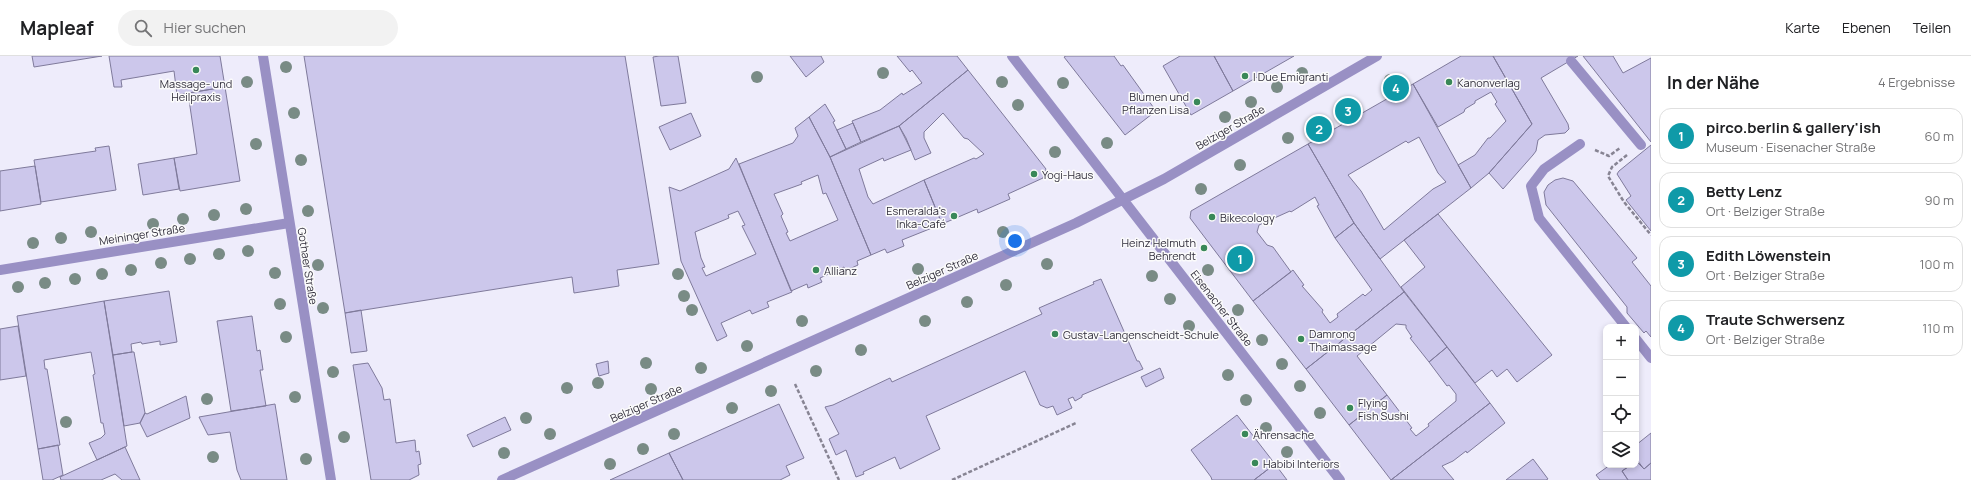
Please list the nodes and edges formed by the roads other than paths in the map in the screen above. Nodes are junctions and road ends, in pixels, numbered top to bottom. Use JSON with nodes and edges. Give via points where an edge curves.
{"nodes":[{"id":1,"x":263,"y":56,"type":"edge"},
{"id":2,"x":1012,"y":56,"type":"edge"},
{"id":3,"x":1377,"y":56,"type":"edge"},
{"id":4,"x":1571,"y":61,"type":"dead end"},
{"id":5,"x":1580,"y":144,"type":"dead end"},
{"id":6,"x":1641,"y":145,"type":"road end"},
{"id":7,"x":1123,"y":200,"type":"junction"},
{"id":8,"x":289,"y":222,"type":"junction"},
{"id":9,"x":0,"y":270,"type":"edge"},
{"id":10,"x":1624,"y":324,"type":"edge"},
{"id":11,"x":1639,"y":343,"type":"edge"},
{"id":12,"x":1651,"y":358,"type":"edge"},
{"id":13,"x":331,"y":480,"type":"edge"},
{"id":14,"x":502,"y":480,"type":"edge"},
{"id":15,"x":1340,"y":480,"type":"edge"}],
"edges":[{"from":1,"to":8,"type":"street","name":"Gothaer Straße"},
{"from":2,"to":7,"type":"street","name":"Eisenacher Straße"},
{"from":3,"to":7,"type":"street","name":"Belziger Straße"},
{"from":4,"to":6,"type":"street"},
{"from":5,"to":10,"type":"street","via":[[1544,169],[1531,186],[1539,218]]},
{"from":7,"to":14,"type":"street","name":"Belziger Straße","via":[[1069,227]]},
{"from":7,"to":15,"type":"street","name":"Eisenacher Straße"},
{"from":8,"to":9,"type":"street","name":"Meininger Straße"},
{"from":8,"to":13,"type":"street","name":"Gothaer Straße"},
{"from":11,"to":12,"type":"street"}]}
